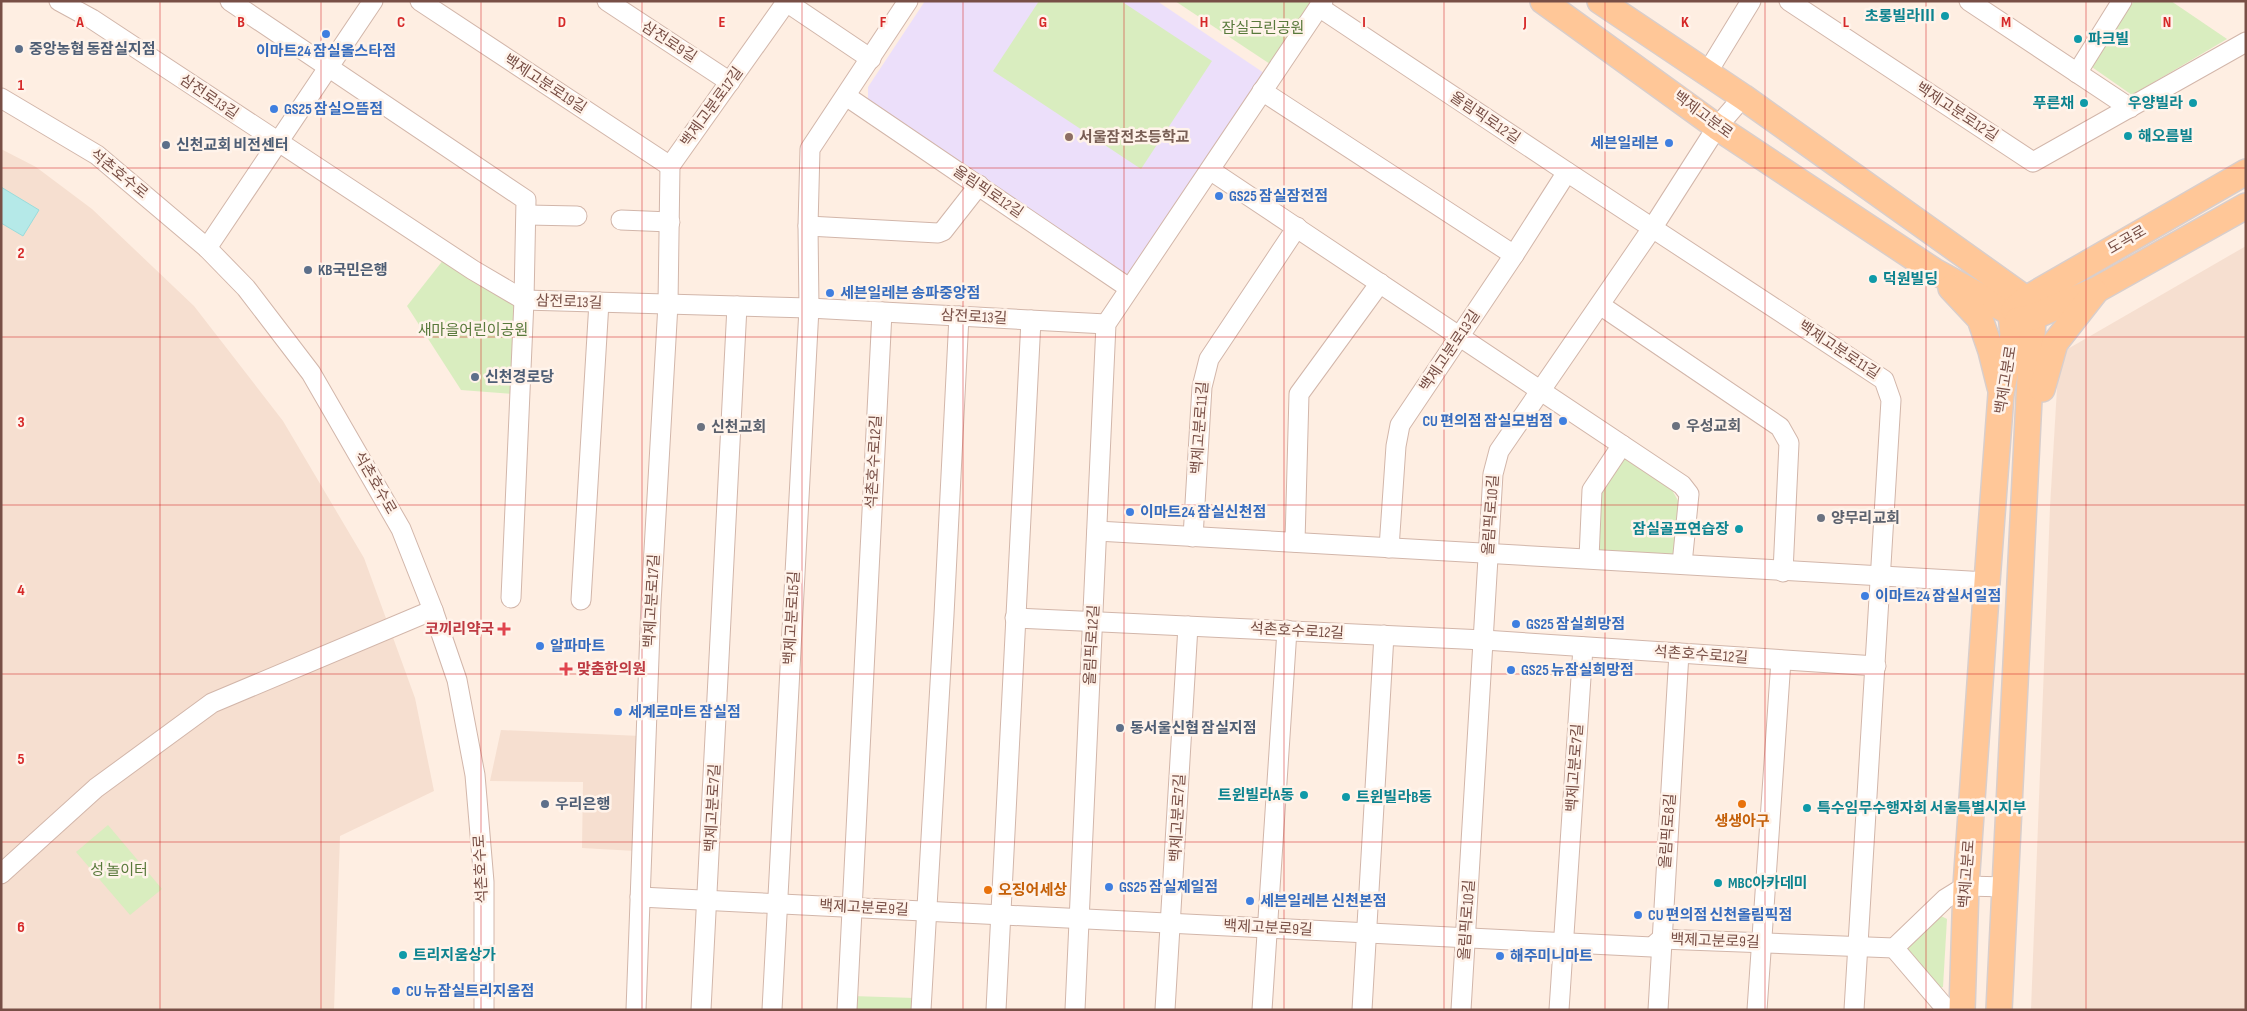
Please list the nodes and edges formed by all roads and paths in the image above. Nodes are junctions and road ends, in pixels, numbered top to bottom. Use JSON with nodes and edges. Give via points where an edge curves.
{"nodes":[{"id":1,"x":59,"y":1,"type":"edge"},
{"id":2,"x":230,"y":1,"type":"edge"},
{"id":3,"x":373,"y":1,"type":"edge"},
{"id":4,"x":420,"y":1,"type":"edge"},
{"id":5,"x":607,"y":1,"type":"edge"},
{"id":6,"x":908,"y":1,"type":"edge"},
{"id":7,"x":1543,"y":1,"type":"edge"},
{"id":8,"x":1600,"y":1,"type":"edge"},
{"id":9,"x":1751,"y":1,"type":"edge"},
{"id":10,"x":1789,"y":1,"type":"edge"},
{"id":11,"x":1969,"y":1,"type":"edge"},
{"id":12,"x":2122,"y":1,"type":"edge"},
{"id":13,"x":786,"y":2,"type":"edge"},
{"id":14,"x":1321,"y":4,"type":"edge"},
{"id":15,"x":2246,"y":42,"type":"edge"},
{"id":16,"x":871,"y":58,"type":"junction"},
{"id":17,"x":329,"y":67,"type":"junction"},
{"id":18,"x":1707,"y":73,"type":"junction"},
{"id":19,"x":2078,"y":73,"type":"junction"},
{"id":20,"x":730,"y":82,"type":"junction"},
{"id":21,"x":1262,"y":91,"type":"junction"},
{"id":22,"x":846,"y":96,"type":"junction"},
{"id":23,"x":1743,"y":97,"type":"junction"},
{"id":24,"x":1,"y":98,"type":"edge"},
{"id":25,"x":2130,"y":108,"type":"junction"},
{"id":26,"x":1717,"y":127,"type":"junction"},
{"id":27,"x":278,"y":144,"type":"junction"},
{"id":28,"x":670,"y":166,"type":"junction"},
{"id":29,"x":1210,"y":170,"type":"junction"},
{"id":30,"x":1566,"y":172,"type":"junction"},
{"id":31,"x":2246,"y":172,"type":"edge"},
{"id":32,"x":979,"y":185,"type":"junction"},
{"id":33,"x":2246,"y":206,"type":"edge"},
{"id":34,"x":527,"y":214,"type":"junction"},
{"id":35,"x":577,"y":216,"type":"dead end"},
{"id":36,"x":620,"y":220,"type":"dead end"},
{"id":37,"x":670,"y":222,"type":"junction"},
{"id":38,"x":808,"y":226,"type":"junction"},
{"id":39,"x":1297,"y":227,"type":"junction"},
{"id":40,"x":1653,"y":227,"type":"junction"},
{"id":41,"x":207,"y":248,"type":"junction"},
{"id":42,"x":1514,"y":255,"type":"junction"},
{"id":43,"x":1934,"y":270,"type":"junction"},
{"id":44,"x":1380,"y":283,"type":"junction"},
{"id":45,"x":1129,"y":288,"type":"junction"},
{"id":46,"x":2098,"y":289,"type":"junction"},
{"id":47,"x":524,"y":300,"type":"junction"},
{"id":48,"x":598,"y":302,"type":"junction"},
{"id":49,"x":668,"y":304,"type":"junction"},
{"id":50,"x":1600,"y":304,"type":"junction"},
{"id":51,"x":737,"y":306,"type":"junction"},
{"id":52,"x":809,"y":308,"type":"junction"},
{"id":53,"x":882,"y":312,"type":"junction"},
{"id":54,"x":2021,"y":312,"type":"junction"},
{"id":55,"x":959,"y":316,"type":"junction"},
{"id":56,"x":1030,"y":320,"type":"junction"},
{"id":57,"x":1106,"y":324,"type":"junction"},
{"id":58,"x":1460,"y":337,"type":"junction"},
{"id":59,"x":1541,"y":391,"type":"junction"},
{"id":60,"x":2001,"y":394,"type":"junction"},
{"id":61,"x":2029,"y":437,"type":"junction"},
{"id":62,"x":1622,"y":445,"type":"junction"},
{"id":63,"x":1097,"y":531,"type":"junction"},
{"id":64,"x":1193,"y":537,"type":"junction"},
{"id":65,"x":1294,"y":542,"type":"junction"},
{"id":66,"x":1389,"y":548,"type":"junction"},
{"id":67,"x":1488,"y":553,"type":"junction"},
{"id":68,"x":1589,"y":558,"type":"junction"},
{"id":69,"x":1682,"y":564,"type":"junction"},
{"id":70,"x":1783,"y":572,"type":"junction"},
{"id":71,"x":1880,"y":577,"type":"junction"},
{"id":72,"x":1987,"y":582,"type":"junction"},
{"id":73,"x":511,"y":598,"type":"dead end"},
{"id":74,"x":581,"y":600,"type":"dead end"},
{"id":75,"x":433,"y":610,"type":"junction"},
{"id":76,"x":1015,"y":618,"type":"junction"},
{"id":77,"x":1093,"y":621,"type":"junction"},
{"id":78,"x":1188,"y":626,"type":"junction"},
{"id":79,"x":1288,"y":630,"type":"junction"},
{"id":80,"x":1384,"y":635,"type":"junction"},
{"id":81,"x":1484,"y":640,"type":"junction"},
{"id":82,"x":1583,"y":647,"type":"junction"},
{"id":83,"x":1679,"y":653,"type":"junction"},
{"id":84,"x":1780,"y":660,"type":"junction"},
{"id":85,"x":1876,"y":666,"type":"junction"},
{"id":86,"x":1,"y":874,"type":"edge"},
{"id":87,"x":1966,"y":886,"type":"junction"},
{"id":88,"x":2006,"y":887,"type":"junction"},
{"id":89,"x":640,"y":897,"type":"junction"},
{"id":90,"x":708,"y":900,"type":"junction"},
{"id":91,"x":776,"y":904,"type":"junction"},
{"id":92,"x":851,"y":907,"type":"junction"},
{"id":93,"x":928,"y":911,"type":"junction"},
{"id":94,"x":1000,"y":914,"type":"junction"},
{"id":95,"x":1080,"y":918,"type":"junction"},
{"id":96,"x":1172,"y":923,"type":"junction"},
{"id":97,"x":1268,"y":928,"type":"junction"},
{"id":98,"x":1365,"y":932,"type":"junction"},
{"id":99,"x":1466,"y":938,"type":"junction"},
{"id":100,"x":1661,"y":939,"type":"junction"},
{"id":101,"x":1563,"y":942,"type":"junction"},
{"id":102,"x":1761,"y":942,"type":"junction"},
{"id":103,"x":1857,"y":946,"type":"junction"},
{"id":104,"x":1894,"y":948,"type":"junction"},
{"id":105,"x":484,"y":1010,"type":"edge"},
{"id":106,"x":636,"y":1010,"type":"edge"},
{"id":107,"x":702,"y":1010,"type":"edge"},
{"id":108,"x":772,"y":1010,"type":"edge"},
{"id":109,"x":847,"y":1010,"type":"edge"},
{"id":110,"x":921,"y":1010,"type":"edge"},
{"id":111,"x":996,"y":1010,"type":"edge"},
{"id":112,"x":1076,"y":1010,"type":"edge"},
{"id":113,"x":1166,"y":1010,"type":"edge"},
{"id":114,"x":1262,"y":1010,"type":"edge"},
{"id":115,"x":1362,"y":1010,"type":"edge"},
{"id":116,"x":1461,"y":1010,"type":"edge"},
{"id":117,"x":1559,"y":1010,"type":"edge"},
{"id":118,"x":1658,"y":1010,"type":"edge"},
{"id":119,"x":1757,"y":1010,"type":"edge"},
{"id":120,"x":1854,"y":1010,"type":"edge"},
{"id":121,"x":1947,"y":1010,"type":"edge"},
{"id":122,"x":1962,"y":1010,"type":"edge"},
{"id":123,"x":1999,"y":1010,"type":"edge"}],
"edges":[{"from":1,"to":27,"type":"street","name":"삼전로13길","via":[[92,19]]},
{"from":2,"to":17,"type":"street"},
{"from":3,"to":17,"type":"street"},
{"from":4,"to":28,"type":"street","name":"백제고분로19길"},
{"from":5,"to":20,"type":"street","name":"삼전로9길"},
{"from":6,"to":16,"type":"street","name":"백제고분로15길"},
{"from":7,"to":26,"type":"main road","name":"백제고분로"},
{"from":8,"to":18,"type":"main road"},
{"from":9,"to":18,"type":"street"},
{"from":10,"to":25,"type":"street","name":"백제고분로12길","via":[[2033,162]]},
{"from":11,"to":19,"type":"street"},
{"from":12,"to":19,"type":"street"},
{"from":13,"to":16,"type":"street"},
{"from":13,"to":20,"type":"street","name":"백제고분로17길"},
{"from":14,"to":21,"type":"street","name":"올림픽로12길"},
{"from":14,"to":30,"type":"street","name":"올림픽로12길"},
{"from":15,"to":25,"type":"street","name":"백제고분로12길"},
{"from":16,"to":22,"type":"street","name":"백제고분로15길"},
{"from":17,"to":27,"type":"street"},
{"from":17,"to":34,"type":"street","via":[[526,200]]},
{"from":18,"to":23,"type":"main road"},
{"from":19,"to":25,"type":"street"},
{"from":20,"to":28,"type":"street","name":"백제고분로17길"},
{"from":21,"to":29,"type":"street","name":"올림픽로12길"},
{"from":21,"to":42,"type":"street"},
{"from":22,"to":32,"type":"street","name":"올림픽로12길"},
{"from":22,"to":38,"type":"street","name":"백제고분로15길","via":[[810,149]]},
{"from":23,"to":26,"type":"street","name":"올림픽로10길"},
{"from":23,"to":54,"type":"main road"},
{"from":24,"to":41,"type":"street","name":"석촌호수로","via":[[97,154]]},
{"from":26,"to":40,"type":"street","name":"올림픽로10길"},
{"from":26,"to":43,"type":"main road","name":"백제고분로"},
{"from":27,"to":41,"type":"street"},
{"from":27,"to":47,"type":"street","name":"삼전로13길"},
{"from":28,"to":37,"type":"street","name":"백제고분로17길"},
{"from":29,"to":39,"type":"street"},
{"from":29,"to":45,"type":"street","name":"올림픽로12길"},
{"from":30,"to":40,"type":"street","name":"올림픽로12길"},
{"from":30,"to":42,"type":"street","name":"백제고분로13길"},
{"from":31,"to":54,"type":"main road","name":"도곡로"},
{"from":32,"to":38,"type":"street","via":[[943,231],[938,233]]},
{"from":32,"to":45,"type":"street","name":"올림픽로12길"},
{"from":33,"to":46,"type":"main road","name":"도곡로"},
{"from":34,"to":35,"type":"street"},
{"from":34,"to":47,"type":"street"},
{"from":36,"to":37,"type":"street"},
{"from":37,"to":49,"type":"street","name":"백제고분로17길"},
{"from":38,"to":52,"type":"street","name":"백제고분로15길"},
{"from":39,"to":44,"type":"street"},
{"from":39,"to":64,"type":"street","name":"백제고분로11길","via":[[1208,359],[1202,387]]},
{"from":40,"to":50,"type":"street","name":"올림픽로10길"},
{"from":40,"to":71,"type":"street","name":"백제고분로11길","via":[[1884,380],[1891,400]]},
{"from":41,"to":75,"type":"street","name":"석촌호수로","via":[[246,288],[311,372],[401,529]]},
{"from":42,"to":58,"type":"street","name":"백제고분로13길"},
{"from":43,"to":54,"type":"main road","name":"백제고분로"},
{"from":43,"to":60,"type":"main road","via":[[1980,319]]},
{"from":44,"to":58,"type":"street"},
{"from":44,"to":65,"type":"street","via":[[1299,394]]},
{"from":45,"to":57,"type":"street","name":"올림픽로12길"},
{"from":46,"to":54,"type":"main road","name":"도곡로"},
{"from":46,"to":61,"type":"main road","via":[[2055,343]]},
{"from":47,"to":48,"type":"street","name":"삼전로13길"},
{"from":47,"to":73,"type":"street"},
{"from":48,"to":49,"type":"street","name":"삼전로13길"},
{"from":48,"to":74,"type":"street"},
{"from":49,"to":51,"type":"street","name":"삼전로13길"},
{"from":49,"to":89,"type":"street","name":"백제고분로17길","via":[[651,603]]},
{"from":50,"to":59,"type":"street","name":"올림픽로10길"},
{"from":50,"to":70,"type":"street","via":[[1780,427],[1789,443]]},
{"from":51,"to":52,"type":"street","name":"삼전로13길"},
{"from":51,"to":90,"type":"street","name":"백제고분로7길"},
{"from":52,"to":53,"type":"street","name":"삼전로13길"},
{"from":52,"to":91,"type":"street","name":"백제고분로15길"},
{"from":53,"to":55,"type":"street","name":"삼전로13길"},
{"from":53,"to":92,"type":"street","name":"석촌호수로12길"},
{"from":54,"to":60,"type":"main road","name":"백제고분로"},
{"from":54,"to":61,"type":"main road","name":"백제고분로"},
{"from":55,"to":56,"type":"street","name":"삼전로13길"},
{"from":55,"to":93,"type":"street"},
{"from":56,"to":57,"type":"street","name":"삼전로13길"},
{"from":56,"to":76,"type":"street"},
{"from":57,"to":63,"type":"street","name":"올림픽로12길"},
{"from":58,"to":59,"type":"street"},
{"from":58,"to":66,"type":"street","name":"백제고분로13길","via":[[1400,425]]},
{"from":59,"to":62,"type":"street"},
{"from":59,"to":67,"type":"street","name":"올림픽로10길","via":[[1499,451],[1493,474]]},
{"from":60,"to":72,"type":"main road","name":"백제고분로"},
{"from":61,"to":88,"type":"main road","name":"백제고분로"},
{"from":62,"to":68,"type":"street","via":[[1592,490]]},
{"from":62,"to":69,"type":"street","via":[[1682,485],[1689,494]]},
{"from":63,"to":64,"type":"street"},
{"from":63,"to":77,"type":"street","name":"올림픽로12길"},
{"from":64,"to":65,"type":"street"},
{"from":65,"to":66,"type":"street"},
{"from":66,"to":67,"type":"street"},
{"from":67,"to":68,"type":"street"},
{"from":67,"to":81,"type":"street","name":"올림픽로10길"},
{"from":68,"to":69,"type":"street"},
{"from":69,"to":70,"type":"street"},
{"from":70,"to":71,"type":"street"},
{"from":71,"to":72,"type":"street"},
{"from":71,"to":85,"type":"street","name":"백제고분로11길"},
{"from":72,"to":87,"type":"main road","name":"백제고분로"},
{"from":75,"to":86,"type":"street","via":[[212,702],[96,788]]},
{"from":75,"to":105,"type":"street","name":"석촌호수로","via":[[457,680],[475,775],[484,882]]},
{"from":76,"to":77,"type":"street","name":"석촌호수로12길"},
{"from":76,"to":94,"type":"street"},
{"from":77,"to":78,"type":"street","name":"석촌호수로12길"},
{"from":77,"to":95,"type":"street","name":"올림픽로12길"},
{"from":78,"to":79,"type":"street","name":"석촌호수로12길"},
{"from":78,"to":96,"type":"street","name":"백제고분로7길"},
{"from":79,"to":80,"type":"street","name":"석촌호수로12길"},
{"from":79,"to":97,"type":"street"},
{"from":80,"to":81,"type":"street","name":"석촌호수로12길"},
{"from":80,"to":98,"type":"street"},
{"from":81,"to":82,"type":"street","name":"석촌호수로12길"},
{"from":81,"to":99,"type":"street","name":"올림픽로10길"},
{"from":82,"to":83,"type":"street","name":"석촌호수로12길"},
{"from":82,"to":101,"type":"street","name":"백제고분로7길"},
{"from":83,"to":84,"type":"street","name":"석촌호수로12길"},
{"from":83,"to":100,"type":"street","name":"올림픽로8길"},
{"from":84,"to":85,"type":"street","name":"석촌호수로12길"},
{"from":84,"to":102,"type":"street"},
{"from":85,"to":103,"type":"street"},
{"from":87,"to":88,"type":"street"},
{"from":87,"to":104,"type":"street","via":[[1944,899]]},
{"from":87,"to":122,"type":"main road","name":"백제고분로"},
{"from":88,"to":123,"type":"main road","name":"백제고분로"},
{"from":89,"to":90,"type":"street","name":"백제고분로9길"},
{"from":89,"to":106,"type":"street","name":"백제고분로17길"},
{"from":90,"to":91,"type":"street","name":"백제고분로9길"},
{"from":90,"to":107,"type":"street","name":"백제고분로7길"},
{"from":91,"to":92,"type":"street","name":"백제고분로9길"},
{"from":91,"to":108,"type":"street","name":"백제고분로15길"},
{"from":92,"to":93,"type":"street","name":"백제고분로9길"},
{"from":92,"to":109,"type":"street"},
{"from":93,"to":94,"type":"street","name":"백제고분로9길"},
{"from":93,"to":110,"type":"street"},
{"from":94,"to":95,"type":"street","name":"백제고분로9길"},
{"from":94,"to":111,"type":"street"},
{"from":95,"to":96,"type":"street","name":"백제고분로9길"},
{"from":95,"to":112,"type":"street","name":"올림픽로12길"},
{"from":96,"to":97,"type":"street","name":"백제고분로9길"},
{"from":96,"to":113,"type":"street","name":"백제고분로7길"},
{"from":97,"to":98,"type":"street","name":"백제고분로9길"},
{"from":97,"to":114,"type":"street"},
{"from":98,"to":99,"type":"street","name":"백제고분로9길"},
{"from":98,"to":115,"type":"street"},
{"from":99,"to":101,"type":"street","name":"백제고분로9길"},
{"from":99,"to":116,"type":"street","name":"올림픽로10길"},
{"from":100,"to":101,"type":"street","name":"백제고분로9길","via":[[1652,947]]},
{"from":100,"to":102,"type":"street","name":"백제고분로9길"},
{"from":100,"to":118,"type":"street","name":"올림픽로8길"},
{"from":101,"to":117,"type":"street","name":"백제고분로7길"},
{"from":102,"to":103,"type":"street","name":"백제고분로9길"},
{"from":102,"to":119,"type":"street"},
{"from":103,"to":104,"type":"street","name":"백제고분로9길"},
{"from":103,"to":120,"type":"street"},
{"from":104,"to":121,"type":"street"}]}
